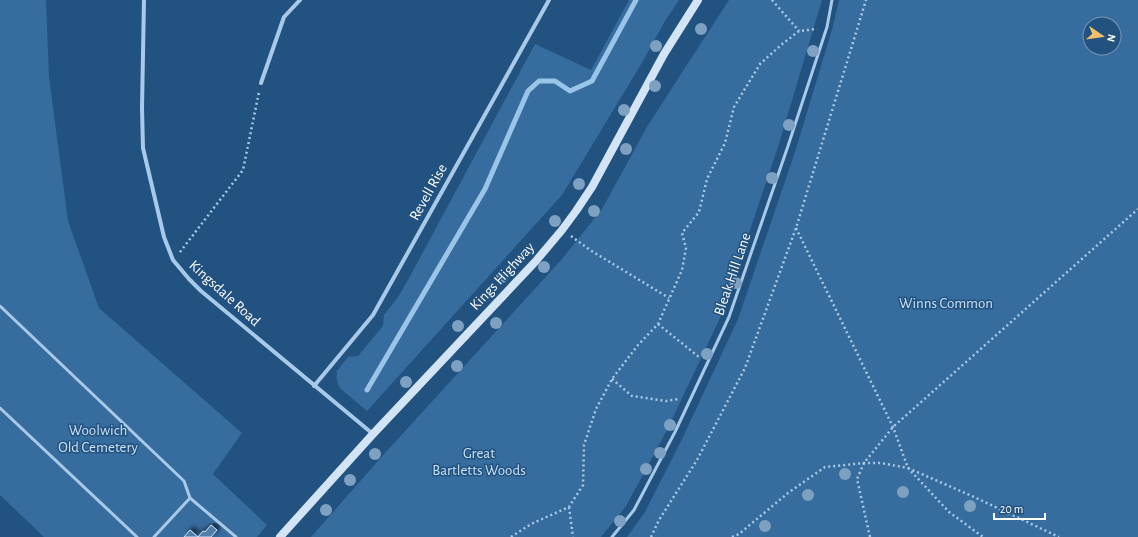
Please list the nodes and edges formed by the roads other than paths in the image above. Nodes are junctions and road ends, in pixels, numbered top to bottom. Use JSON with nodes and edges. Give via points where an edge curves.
{"nodes":[{"id":1,"x":144,"y":0,"type":"edge"},
{"id":2,"x":300,"y":0,"type":"edge"},
{"id":3,"x":549,"y":0,"type":"edge"},
{"id":4,"x":698,"y":0,"type":"edge"},
{"id":5,"x":832,"y":0,"type":"edge"},
{"id":6,"x":261,"y":83,"type":"road end"},
{"id":7,"x":0,"y":306,"type":"edge"},
{"id":8,"x":314,"y":386,"type":"junction"},
{"id":9,"x":0,"y":408,"type":"edge"},
{"id":10,"x":372,"y":434,"type":"junction"},
{"id":11,"x":190,"y":498,"type":"junction"},
{"id":12,"x":137,"y":537,"type":"edge"},
{"id":13,"x":154,"y":537,"type":"edge"},
{"id":14,"x":236,"y":537,"type":"edge"},
{"id":15,"x":280,"y":537,"type":"edge"},
{"id":16,"x":612,"y":537,"type":"edge"}],
"edges":[{"from":1,"to":8,"type":"street","name":"Kingsdale Road","via":[[143,148],[164,237],[173,260],[201,291]]},
{"from":2,"to":6,"type":"street","via":[[284,16]]},
{"from":3,"to":8,"type":"street","name":"Revell Rise","via":[[373,315]]},
{"from":4,"to":10,"type":"street","name":"Kings Highway","via":[[664,54],[592,187],[562,230],[535,262]]},
{"from":5,"to":16,"type":"lane","name":"Bleak Hill Lane","via":[[827,27],[729,317],[692,398],[634,510]]},
{"from":7,"to":11,"type":"lane","via":[[184,481]]},
{"from":8,"to":10,"type":"street","name":"Kingsdale Road"},
{"from":9,"to":12,"type":"lane"},
{"from":10,"to":15,"type":"street","name":"Kings Highway"},
{"from":11,"to":13,"type":"lane"},
{"from":11,"to":14,"type":"lane"}]}
